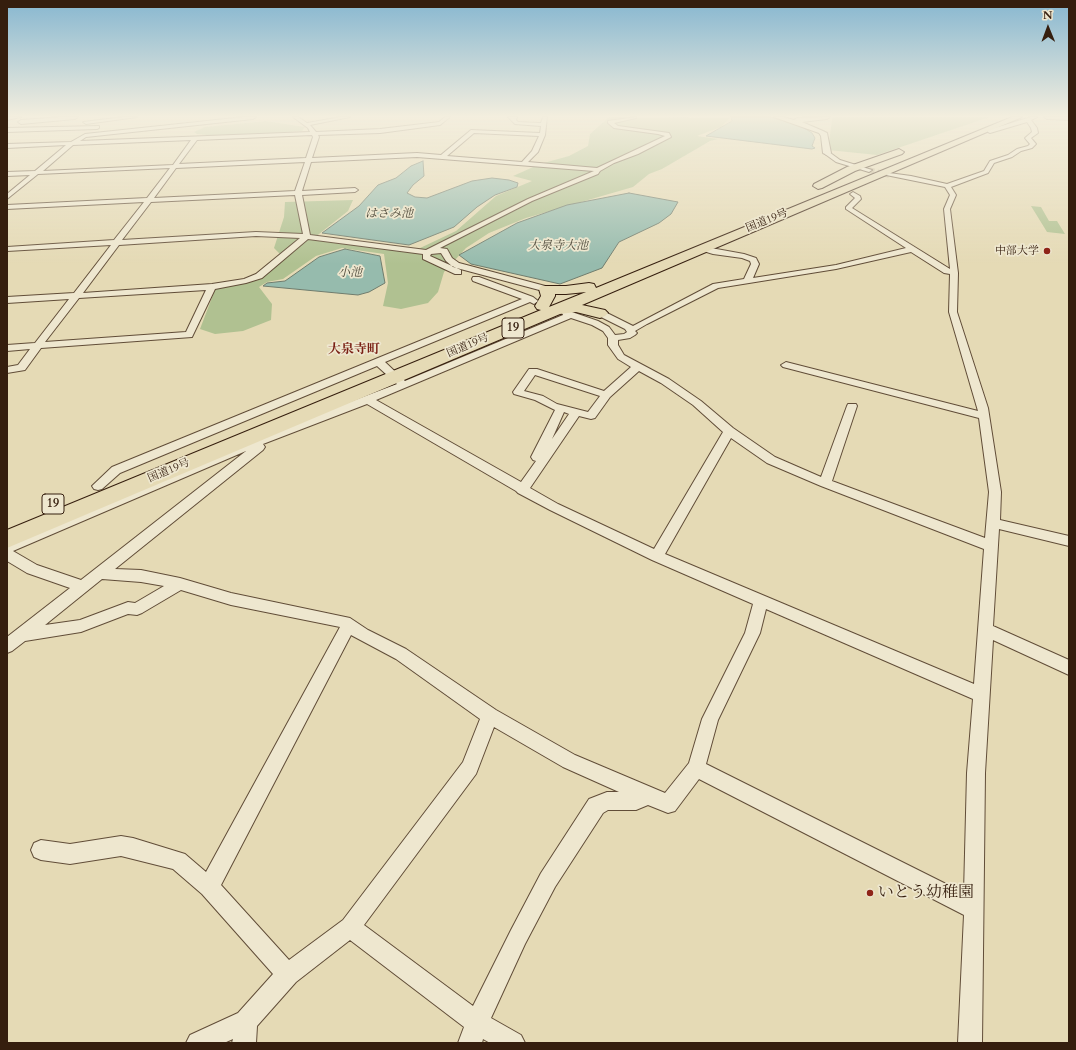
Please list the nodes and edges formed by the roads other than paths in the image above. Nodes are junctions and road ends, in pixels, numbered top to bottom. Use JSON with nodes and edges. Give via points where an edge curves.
{"nodes":[{"id":1,"x":44,"y":166,"type":"edge"},
{"id":2,"x":175,"y":166,"type":"joint"},
{"id":3,"x":307,"y":166,"type":"edge"},
{"id":4,"x":556,"y":166,"type":"edge"},
{"id":5,"x":608,"y":166,"type":"edge"},
{"id":6,"x":853,"y":166,"type":"edge"},
{"id":7,"x":859,"y":166,"type":"tunnel mouth"},
{"id":8,"x":892,"y":166,"type":"tunnel mouth"},
{"id":9,"x":920,"y":166,"type":"edge"},
{"id":10,"x":990,"y":166,"type":"edge"},
{"id":11,"x":856,"y":167,"type":"junction"},
{"id":12,"x":598,"y":170,"type":"junction"},
{"id":13,"x":869,"y":170,"type":"tunnel mouth"},
{"id":14,"x":37,"y":172,"type":"junction"},
{"id":15,"x":7,"y":174,"type":"edge"},
{"id":16,"x":888,"y":175,"type":"tunnel mouth"},
{"id":17,"x":900,"y":177,"type":"junction"},
{"id":18,"x":946,"y":186,"type":"junction"},
{"id":19,"x":355,"y":190,"type":"dead end"},
{"id":20,"x":812,"y":190,"type":"dead end"},
{"id":21,"x":298,"y":192,"type":"junction"},
{"id":22,"x":852,"y":194,"type":"junction"},
{"id":23,"x":7,"y":197,"type":"edge"},
{"id":24,"x":149,"y":200,"type":"junction"},
{"id":25,"x":795,"y":204,"type":"junction"},
{"id":26,"x":7,"y":207,"type":"edge"},
{"id":27,"x":306,"y":236,"type":"junction"},
{"id":28,"x":117,"y":242,"type":"junction"},
{"id":29,"x":703,"y":248,"type":"junction"},
{"id":30,"x":7,"y":249,"type":"edge"},
{"id":31,"x":913,"y":249,"type":"junction"},
{"id":32,"x":429,"y":251,"type":"junction"},
{"id":33,"x":954,"y":272,"type":"junction"},
{"id":34,"x":747,"y":281,"type":"junction"},
{"id":35,"x":212,"y":287,"type":"junction"},
{"id":36,"x":546,"y":289,"type":"junction"},
{"id":37,"x":593,"y":290,"type":"junction"},
{"id":38,"x":75,"y":296,"type":"junction"},
{"id":39,"x":7,"y":300,"type":"edge"},
{"id":40,"x":549,"y":307,"type":"junction"},
{"id":41,"x":600,"y":313,"type":"junction"},
{"id":42,"x":630,"y":329,"type":"junction"},
{"id":43,"x":613,"y":338,"type":"junction"},
{"id":44,"x":38,"y":346,"type":"junction"},
{"id":45,"x":7,"y":348,"type":"edge"},
{"id":46,"x":786,"y":365,"type":"dead end"},
{"id":47,"x":636,"y":366,"type":"junction"},
{"id":48,"x":7,"y":370,"type":"edge"},
{"id":49,"x":391,"y":373,"type":"junction"},
{"id":50,"x":606,"y":395,"type":"junction"},
{"id":51,"x":368,"y":400,"type":"junction"},
{"id":52,"x":852,"y":406,"type":"dead end"},
{"id":53,"x":561,"y":408,"type":"junction"},
{"id":54,"x":576,"y":412,"type":"junction"},
{"id":55,"x":984,"y":416,"type":"junction"},
{"id":56,"x":729,"y":431,"type":"junction"},
{"id":57,"x":260,"y":442,"type":"junction"},
{"id":58,"x":825,"y":483,"type":"junction"},
{"id":59,"x":522,"y":490,"type":"junction"},
{"id":60,"x":993,"y":522,"type":"junction"},
{"id":61,"x":7,"y":523,"type":"edge"},
{"id":62,"x":7,"y":539,"type":"edge"},
{"id":63,"x":1069,"y":541,"type":"edge"},
{"id":64,"x":992,"y":546,"type":"junction"},
{"id":65,"x":7,"y":548,"type":"edge"},
{"id":66,"x":7,"y":554,"type":"edge"},
{"id":67,"x":658,"y":556,"type":"junction"},
{"id":68,"x":98,"y":573,"type":"junction"},
{"id":69,"x":180,"y":584,"type":"junction"},
{"id":70,"x":82,"y":586,"type":"junction"},
{"id":71,"x":761,"y":600,"type":"junction"},
{"id":72,"x":348,"y":626,"type":"junction"},
{"id":73,"x":986,"y":630,"type":"junction"},
{"id":74,"x":20,"y":635,"type":"junction"},
{"id":75,"x":7,"y":646,"type":"edge"},
{"id":76,"x":1069,"y":668,"type":"edge"},
{"id":77,"x":982,"y":695,"type":"junction"},
{"id":78,"x":490,"y":716,"type":"junction"},
{"id":79,"x":696,"y":768,"type":"junction"},
{"id":80,"x":647,"y":795,"type":"junction"},
{"id":81,"x":41,"y":850,"type":"dead end"},
{"id":82,"x":209,"y":887,"type":"junction"},
{"id":83,"x":974,"y":909,"type":"junction"},
{"id":84,"x":350,"y":927,"type":"junction"},
{"id":85,"x":288,"y":974,"type":"junction"},
{"id":86,"x":477,"y":1023,"type":"junction"},
{"id":87,"x":245,"y":1032,"type":"edge"},
{"id":88,"x":198,"y":1043,"type":"edge"},
{"id":89,"x":470,"y":1043,"type":"edge"},
{"id":90,"x":513,"y":1043,"type":"edge"},
{"id":91,"x":970,"y":1043,"type":"edge"}],
"edges":[{"from":1,"to":14,"type":"street"},
{"from":2,"to":14,"type":"street"},
{"from":2,"to":24,"type":"street"},
{"from":3,"to":21,"type":"street"},
{"from":4,"to":12,"type":"street"},
{"from":5,"to":12,"type":"street"},
{"from":6,"to":11,"type":"street"},
{"from":7,"to":11,"type":"highway"},
{"from":8,"to":25,"type":"highway","name":"国道19号","number":"19"},
{"from":9,"to":17,"type":"highway"},
{"from":10,"to":18,"type":"street","via":[[986,172]]},
{"from":11,"to":13,"type":"street"},
{"from":11,"to":20,"type":"highway"},
{"from":12,"to":32,"type":"street","via":[[488,220]]},
{"from":14,"to":15,"type":"street"},
{"from":14,"to":23,"type":"street"},
{"from":16,"to":17,"type":"street"},
{"from":17,"to":18,"type":"street"},
{"from":17,"to":22,"type":"highway"},
{"from":18,"to":33,"type":"street","via":[[953,195],[947,210]]},
{"from":19,"to":21,"type":"street"},
{"from":21,"to":24,"type":"street"},
{"from":21,"to":27,"type":"street"},
{"from":22,"to":25,"type":"highway","via":[[809,207]]},
{"from":22,"to":31,"type":"street","via":[[858,199],[848,208]]},
{"from":24,"to":26,"type":"street"},
{"from":24,"to":28,"type":"street"},
{"from":25,"to":29,"type":"highway","name":"国道19号","number":"19"},
{"from":25,"to":37,"type":"highway","name":"国道19号","number":"19"},
{"from":27,"to":28,"type":"street","via":[[260,234]]},
{"from":27,"to":32,"type":"street"},
{"from":27,"to":35,"type":"street","via":[[259,276]]},
{"from":28,"to":30,"type":"street"},
{"from":28,"to":38,"type":"street"},
{"from":29,"to":34,"type":"street","via":[[753,260],[755,264]]},
{"from":29,"to":37,"type":"highway","name":"国道19号","number":"19"},
{"from":31,"to":33,"type":"street","via":[[947,271]]},
{"from":31,"to":34,"type":"street","via":[[836,267]]},
{"from":32,"to":36,"type":"street","via":[[444,251],[456,265]]},
{"from":32,"to":40,"type":"street","via":[[426,257],[449,269]]},
{"from":33,"to":55,"type":"street","via":[[953,312]]},
{"from":34,"to":42,"type":"street","via":[[716,286]]},
{"from":35,"to":38,"type":"street"},
{"from":35,"to":44,"type":"street","via":[[189,335]]},
{"from":36,"to":37,"type":"highway"},
{"from":36,"to":40,"type":"highway"},
{"from":37,"to":40,"type":"highway","name":"国道19号","number":"19"},
{"from":37,"to":41,"type":"highway","via":[[594,304]]},
{"from":38,"to":39,"type":"street"},
{"from":38,"to":44,"type":"street"},
{"from":40,"to":41,"type":"highway","via":[[576,308]]},
{"from":40,"to":43,"type":"street","via":[[595,323],[606,329]]},
{"from":40,"to":49,"type":"highway","name":"国道19号","number":"19"},
{"from":40,"to":49,"type":"street"},
{"from":41,"to":42,"type":"street"},
{"from":42,"to":43,"type":"street","via":[[632,333]]},
{"from":43,"to":47,"type":"street","via":[[621,357]]},
{"from":44,"to":45,"type":"street"},
{"from":44,"to":48,"type":"street","via":[[21,368]]},
{"from":46,"to":55,"type":"street"},
{"from":47,"to":50,"type":"street"},
{"from":47,"to":56,"type":"street","via":[[697,403]]},
{"from":49,"to":51,"type":"street"},
{"from":49,"to":61,"type":"highway","name":"国道19号","number":"19"},
{"from":49,"to":62,"type":"highway","name":"国道19号","number":"19"},
{"from":50,"to":53,"type":"street","via":[[533,371],[518,392]]},
{"from":50,"to":54,"type":"street","via":[[591,416]]},
{"from":51,"to":57,"type":"street"},
{"from":51,"to":59,"type":"street"},
{"from":52,"to":58,"type":"street"},
{"from":53,"to":54,"type":"street"},
{"from":53,"to":59,"type":"street"},
{"from":54,"to":59,"type":"street"},
{"from":55,"to":60,"type":"street","via":[[995,492]]},
{"from":56,"to":58,"type":"street","via":[[771,460]]},
{"from":56,"to":67,"type":"street"},
{"from":57,"to":65,"type":"street"},
{"from":57,"to":68,"type":"street","via":[[259,446]]},
{"from":58,"to":64,"type":"street"},
{"from":59,"to":67,"type":"street"},
{"from":60,"to":63,"type":"street"},
{"from":60,"to":64,"type":"street"},
{"from":64,"to":73,"type":"street"},
{"from":66,"to":70,"type":"street","via":[[32,570]]},
{"from":67,"to":71,"type":"street"},
{"from":68,"to":69,"type":"street","via":[[141,576]]},
{"from":68,"to":70,"type":"street"},
{"from":69,"to":72,"type":"street","via":[[231,599],[345,622]]},
{"from":69,"to":74,"type":"street","via":[[137,609],[128,608],[81,626]]},
{"from":70,"to":74,"type":"street"},
{"from":71,"to":77,"type":"street"},
{"from":71,"to":79,"type":"street","via":[[752,633],[710,719]]},
{"from":72,"to":78,"type":"street","via":[[401,654]]},
{"from":72,"to":82,"type":"street"},
{"from":73,"to":76,"type":"street"},
{"from":73,"to":77,"type":"street"},
{"from":74,"to":75,"type":"street"},
{"from":77,"to":83,"type":"street","via":[[976,773]]},
{"from":78,"to":80,"type":"street","via":[[569,761]]},
{"from":78,"to":84,"type":"street","via":[[470,768]]},
{"from":79,"to":80,"type":"street","via":[[668,804]]},
{"from":79,"to":83,"type":"street"},
{"from":80,"to":86,"type":"street","via":[[636,800],[607,801],[596,806],[548,880]]},
{"from":81,"to":82,"type":"street","via":[[70,854],[121,846],[133,848],[178,861]]},
{"from":82,"to":85,"type":"street"},
{"from":83,"to":91,"type":"street"},
{"from":84,"to":85,"type":"street"},
{"from":84,"to":86,"type":"street"},
{"from":85,"to":87,"type":"street"},
{"from":86,"to":89,"type":"street"},
{"from":86,"to":90,"type":"street"},
{"from":87,"to":88,"type":"street"}]}
